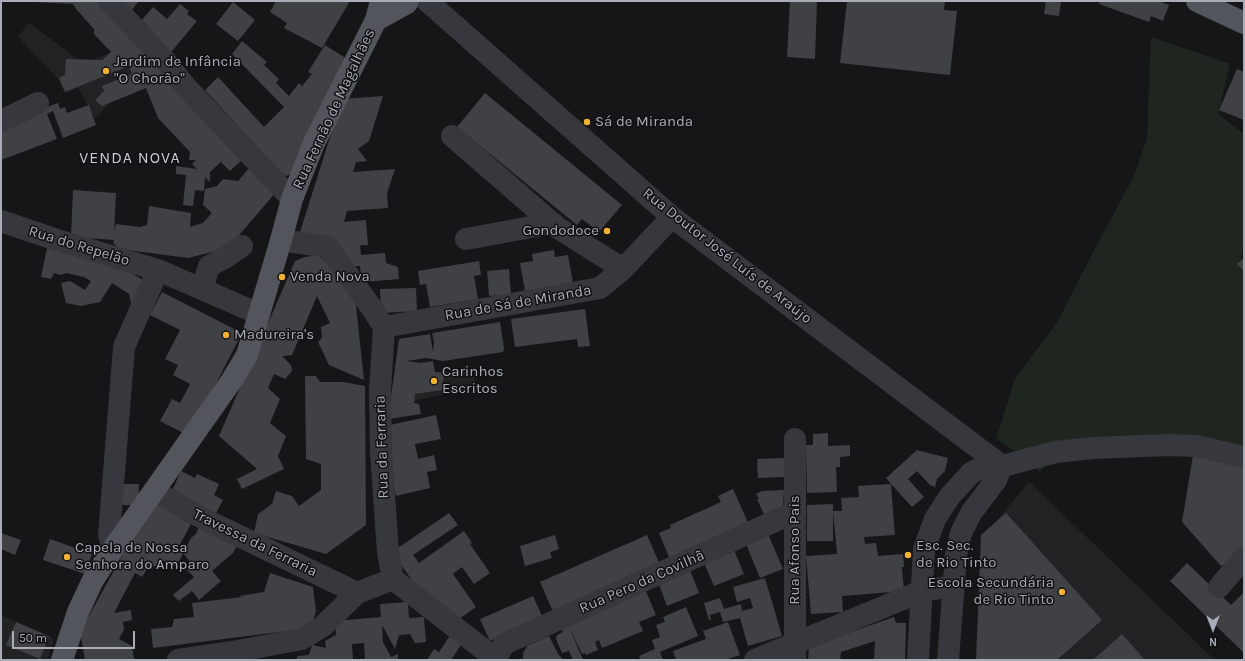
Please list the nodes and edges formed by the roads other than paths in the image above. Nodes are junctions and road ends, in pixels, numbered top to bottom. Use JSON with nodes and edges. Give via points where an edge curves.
{"nodes":[{"id":1,"x":109,"y":1,"type":"edge"},
{"id":2,"x":1197,"y":1,"type":"edge"},
{"id":3,"x":412,"y":2,"type":"edge"},
{"id":4,"x":378,"y":10,"type":"edge"},
{"id":5,"x":1233,"y":13,"type":"edge"},
{"id":6,"x":38,"y":103,"type":"dead end"},
{"id":7,"x":1,"y":121,"type":"edge"},
{"id":8,"x":452,"y":136,"type":"dead end"},
{"id":9,"x":292,"y":199,"type":"junction"},
{"id":10,"x":672,"y":217,"type":"junction"},
{"id":11,"x":1,"y":221,"type":"edge"},
{"id":12,"x":553,"y":223,"type":"junction"},
{"id":13,"x":466,"y":239,"type":"dead end"},
{"id":14,"x":281,"y":240,"type":"junction"},
{"id":15,"x":242,"y":246,"type":"dead end"},
{"id":16,"x":623,"y":269,"type":"junction"},
{"id":17,"x":158,"y":270,"type":"junction"},
{"id":18,"x":202,"y":289,"type":"junction"},
{"id":19,"x":259,"y":314,"type":"junction"},
{"id":20,"x":384,"y":327,"type":"junction"},
{"id":21,"x":795,"y":440,"type":"dead end"},
{"id":22,"x":1244,"y":457,"type":"edge"},
{"id":23,"x":1002,"y":466,"type":"junction"},
{"id":24,"x":154,"y":491,"type":"junction"},
{"id":25,"x":795,"y":512,"type":"junction"},
{"id":26,"x":113,"y":549,"type":"junction"},
{"id":27,"x":1244,"y":558,"type":"edge"},
{"id":28,"x":393,"y":579,"type":"junction"},
{"id":29,"x":953,"y":586,"type":"junction"},
{"id":30,"x":1219,"y":587,"type":"dead end"},
{"id":31,"x":922,"y":591,"type":"junction"},
{"id":32,"x":357,"y":593,"type":"junction"},
{"id":33,"x":795,"y":652,"type":"edge"},
{"id":34,"x":497,"y":659,"type":"edge"},
{"id":35,"x":62,"y":660,"type":"edge"},
{"id":36,"x":178,"y":660,"type":"edge"},
{"id":37,"x":755,"y":660,"type":"edge"},
{"id":38,"x":918,"y":660,"type":"edge"},
{"id":39,"x":948,"y":660,"type":"edge"}],
"edges":[{"from":1,"to":9,"type":"street"},
{"from":2,"to":5,"type":"main road"},
{"from":3,"to":4,"type":"main road","name":"Rua Fernão de Magalhães"},
{"from":3,"to":10,"type":"street","name":"Rua Doutor José Luís de Araújo"},
{"from":4,"to":9,"type":"main road","name":"Rua Fernão de Magalhães","via":[[314,143]]},
{"from":6,"to":7,"type":"street"},
{"from":8,"to":12,"type":"street"},
{"from":9,"to":14,"type":"main road","name":"Rua Fernão de Magalhães"},
{"from":10,"to":16,"type":"street","name":"Rua de Sá de Miranda"},
{"from":10,"to":23,"type":"street","name":"Rua Doutor José Luís de Araújo"},
{"from":11,"to":17,"type":"street","name":"Rua do Repelão"},
{"from":12,"to":13,"type":"street"},
{"from":12,"to":16,"type":"street"},
{"from":14,"to":19,"type":"main road","name":"Rua Fernão de Magalhães"},
{"from":14,"to":20,"type":"street","via":[[328,247]]},
{"from":15,"to":18,"type":"street","via":[[209,266]]},
{"from":16,"to":20,"type":"street","name":"Rua de Sá de Miranda","via":[[600,288]]},
{"from":17,"to":18,"type":"street","name":"Rua do Repelão"},
{"from":17,"to":26,"type":"street","via":[[124,347],[109,536]]},
{"from":18,"to":19,"type":"street","name":"Rua do Repelão"},
{"from":19,"to":24,"type":"main road","name":"Rua Fernão de Magalhães","via":[[247,355]]},
{"from":20,"to":28,"type":"street","name":"Rua da Ferraria","via":[[380,390],[381,453],[388,552]]},
{"from":21,"to":25,"type":"street","name":"Rua Afonso Pais"},
{"from":22,"to":23,"type":"street","via":[[1196,446],[1125,446],[1056,452]]},
{"from":23,"to":29,"type":"street","via":[[996,480],[971,513],[961,533]]},
{"from":23,"to":31,"type":"street","via":[[984,466],[971,473],[950,496],[935,519],[924,549]]},
{"from":24,"to":26,"type":"main road","name":"Rua Fernão de Magalhães"},
{"from":24,"to":32,"type":"street","name":"Travessa da Ferraria","via":[[206,520]]},
{"from":25,"to":33,"type":"street","name":"Rua Afonso Pais"},
{"from":25,"to":34,"type":"street","name":"Rua Pero da Covilhã","via":[[504,644]]},
{"from":26,"to":35,"type":"main road","name":"Rua Fernão de Magalhães","via":[[93,580],[80,608]]},
{"from":27,"to":30,"type":"street"},
{"from":28,"to":32,"type":"street"},
{"from":28,"to":34,"type":"street"},
{"from":29,"to":31,"type":"street"},
{"from":29,"to":39,"type":"street"},
{"from":31,"to":33,"type":"street"},
{"from":31,"to":38,"type":"street"},
{"from":32,"to":36,"type":"street","via":[[323,626],[302,639]]},
{"from":33,"to":37,"type":"street"}]}
